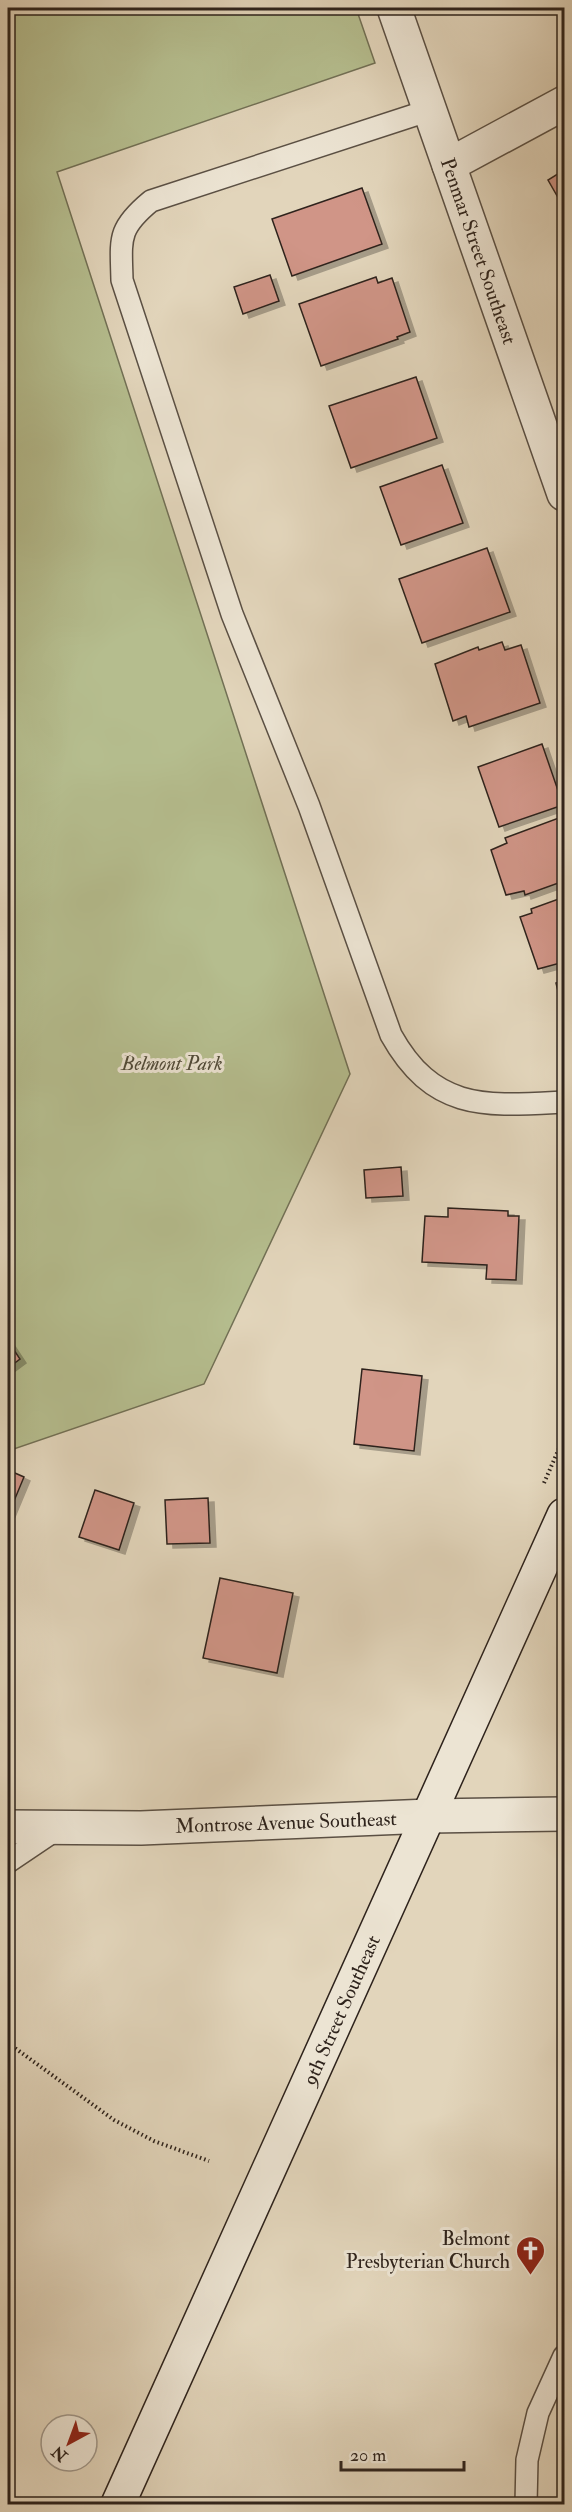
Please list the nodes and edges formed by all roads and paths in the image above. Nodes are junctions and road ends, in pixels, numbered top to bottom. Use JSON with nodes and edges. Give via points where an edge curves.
{"nodes":[{"id":1,"x":394,"y":8,"type":"edge"},
{"id":2,"x":564,"y":103,"type":"edge"},
{"id":3,"x":430,"y":110,"type":"junction"},
{"id":4,"x":449,"y":165,"type":"junction"},
{"id":5,"x":564,"y":494,"type":"edge"},
{"id":6,"x":564,"y":1102,"type":"edge"},
{"id":7,"x":564,"y":1515,"type":"edge"},
{"id":8,"x":564,"y":1814,"type":"edge"},
{"id":9,"x":429,"y":1816,"type":"junction"},
{"id":10,"x":8,"y":1827,"type":"edge"},
{"id":11,"x":59,"y":1827,"type":"junction"},
{"id":12,"x":8,"y":1862,"type":"edge"},
{"id":13,"x":8,"y":2043,"type":"edge"},
{"id":14,"x":209,"y":2161,"type":"dead end"},
{"id":15,"x":564,"y":2356,"type":"edge"},
{"id":16,"x":117,"y":2505,"type":"edge"},
{"id":17,"x":526,"y":2505,"type":"edge"}],
"edges":[{"from":1,"to":3,"type":"street","name":"Penmar Street Southeast"},
{"from":2,"to":4,"type":"street"},
{"from":3,"to":4,"type":"street","name":"Penmar Street Southeast"},
{"from":3,"to":6,"type":"lane","via":[[151,201],[132,216],[121,238],[122,280],[232,614],[309,806],[390,1035],[406,1062],[433,1086],[466,1101],[495,1105]]},
{"from":4,"to":5,"type":"street","name":"Penmar Street Southeast"},
{"from":7,"to":9,"type":"street","name":"9th Street Southeast"},
{"from":8,"to":9,"type":"street","name":"Montrose Avenue Southeast"},
{"from":9,"to":11,"type":"street","name":"Montrose Avenue Southeast","via":[[141,1828]]},
{"from":9,"to":16,"type":"street","name":"9th Street Southeast"},
{"from":10,"to":11,"type":"street","name":"Montrose Avenue Southeast"},
{"from":11,"to":12,"type":"lane"},
{"from":13,"to":14,"type":"path","via":[[114,2120],[154,2141]]},
{"from":15,"to":17,"type":"lane","via":[[538,2413],[527,2460]]}]}
